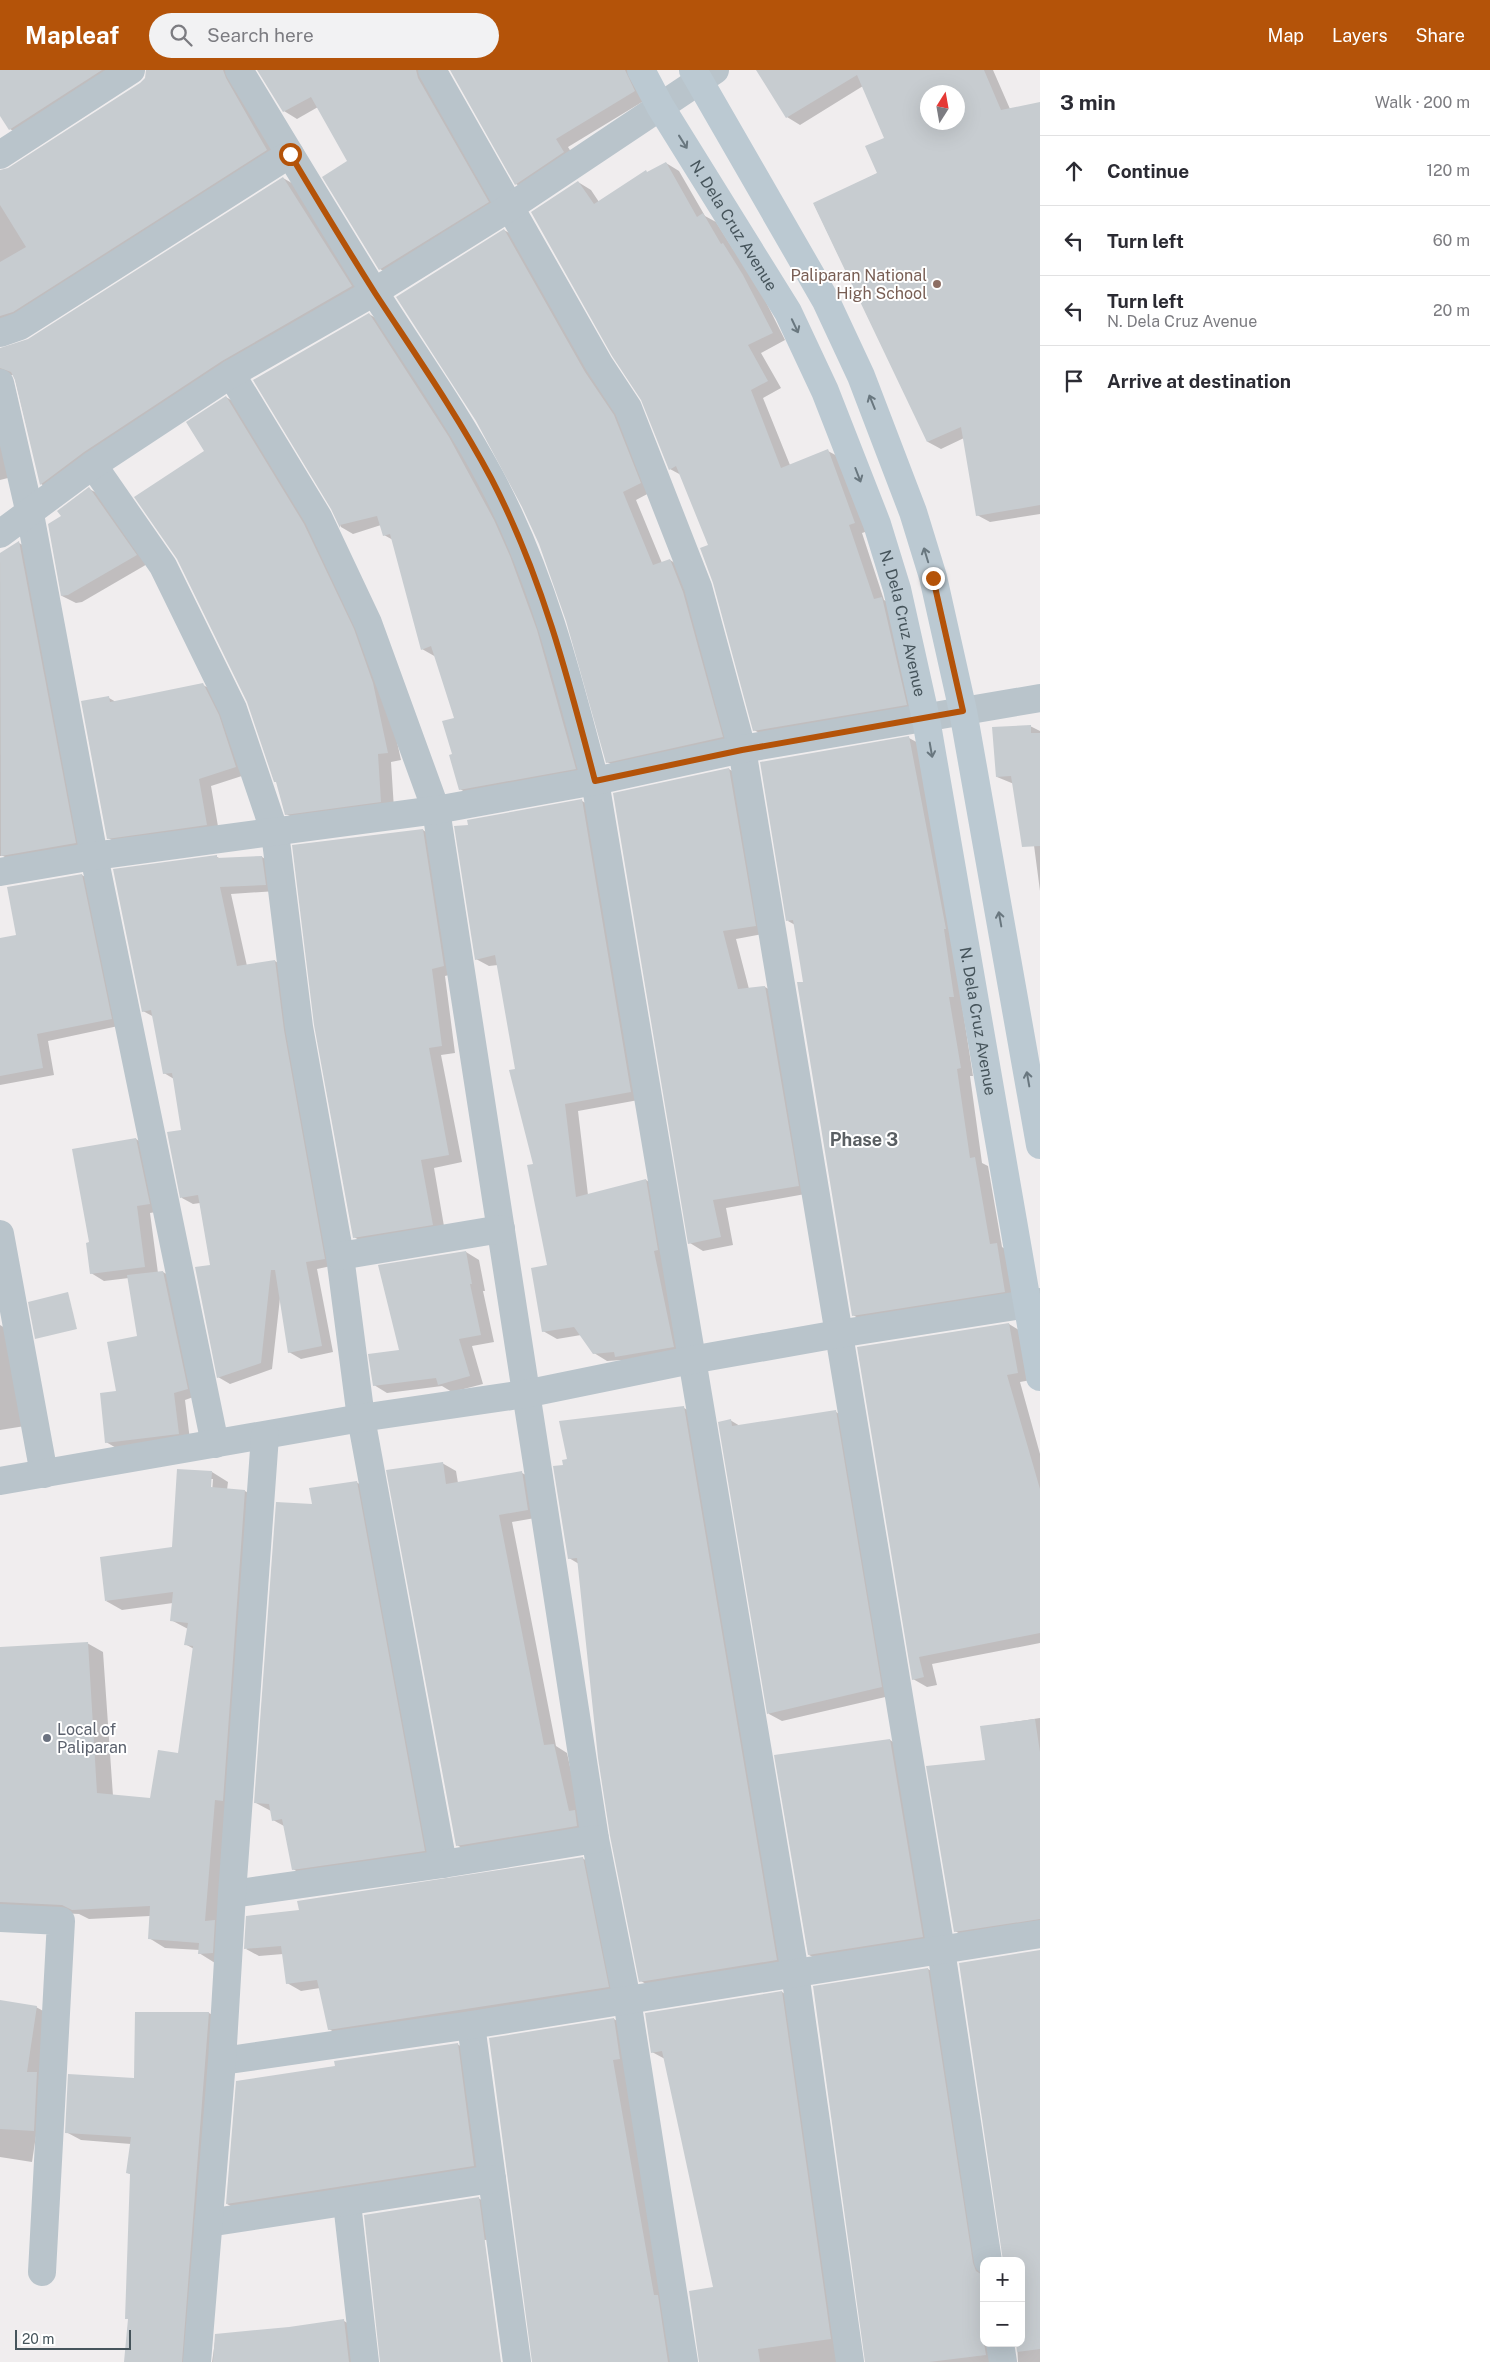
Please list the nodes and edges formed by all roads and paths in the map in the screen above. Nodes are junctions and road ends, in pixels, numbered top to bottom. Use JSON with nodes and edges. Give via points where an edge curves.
{"nodes":[{"id":1,"x":131,"y":70,"type":"edge"},
{"id":2,"x":239,"y":70,"type":"edge"},
{"id":3,"x":432,"y":70,"type":"edge"},
{"id":4,"x":641,"y":70,"type":"edge"},
{"id":5,"x":702,"y":74,"type":"edge"},
{"id":6,"x":660,"y":106,"type":"junction"},
{"id":7,"x":290,"y":154,"type":"junction"},
{"id":8,"x":0,"y":155,"type":"edge"},
{"id":9,"x":510,"y":207,"type":"junction"},
{"id":10,"x":374,"y":292,"type":"junction"},
{"id":11,"x":0,"y":333,"type":"edge"},
{"id":12,"x":231,"y":374,"type":"junction"},
{"id":13,"x":0,"y":383,"type":"edge"},
{"id":14,"x":93,"y":465,"type":"junction"},
{"id":15,"x":30,"y":514,"type":"junction"},
{"id":16,"x":0,"y":534,"type":"edge"},
{"id":17,"x":1040,"y":698,"type":"edge"},
{"id":18,"x":963,"y":711,"type":"junction"},
{"id":19,"x":926,"y":718,"type":"junction"},
{"id":20,"x":742,"y":750,"type":"junction"},
{"id":21,"x":595,"y":781,"type":"junction"},
{"id":22,"x":436,"y":810,"type":"junction"},
{"id":23,"x":275,"y":833,"type":"junction"},
{"id":24,"x":94,"y":856,"type":"junction"},
{"id":25,"x":0,"y":872,"type":"edge"},
{"id":26,"x":1040,"y":1145,"type":"edge"},
{"id":27,"x":501,"y":1229,"type":"junction"},
{"id":28,"x":0,"y":1234,"type":"edge"},
{"id":29,"x":340,"y":1256,"type":"junction"},
{"id":30,"x":1034,"y":1303,"type":"edge"},
{"id":31,"x":838,"y":1334,"type":"junction"},
{"id":32,"x":691,"y":1360,"type":"junction"},
{"id":33,"x":1040,"y":1377,"type":"edge"},
{"id":34,"x":525,"y":1394,"type":"junction"},
{"id":35,"x":361,"y":1418,"type":"junction"},
{"id":36,"x":265,"y":1436,"type":"junction"},
{"id":37,"x":215,"y":1444,"type":"junction"},
{"id":38,"x":44,"y":1474,"type":"junction"},
{"id":39,"x":0,"y":1481,"type":"edge"},
{"id":40,"x":595,"y":1839,"type":"junction"},
{"id":41,"x":443,"y":1864,"type":"junction"},
{"id":42,"x":232,"y":1894,"type":"junction"},
{"id":43,"x":0,"y":1918,"type":"edge"},
{"id":44,"x":1040,"y":1934,"type":"edge"},
{"id":45,"x":942,"y":1950,"type":"junction"},
{"id":46,"x":795,"y":1973,"type":"junction"},
{"id":47,"x":627,"y":2000,"type":"junction"},
{"id":48,"x":471,"y":2025,"type":"junction"},
{"id":49,"x":222,"y":2061,"type":"junction"},
{"id":50,"x":492,"y":2178,"type":"junction"},
{"id":51,"x":347,"y":2202,"type":"junction"},
{"id":52,"x":208,"y":2223,"type":"junction"},
{"id":53,"x":987,"y":2257,"type":"edge"},
{"id":54,"x":42,"y":2272,"type":"dead end"},
{"id":55,"x":1001,"y":2347,"type":"edge"},
{"id":56,"x":197,"y":2362,"type":"edge"},
{"id":57,"x":365,"y":2362,"type":"edge"},
{"id":58,"x":517,"y":2362,"type":"edge"},
{"id":59,"x":684,"y":2362,"type":"edge"},
{"id":60,"x":850,"y":2362,"type":"edge"},
{"id":61,"x":1003,"y":2362,"type":"edge"}],
"edges":[{"from":1,"to":8,"type":"street"},
{"from":2,"to":7,"type":"street"},
{"from":3,"to":9,"type":"street"},
{"from":4,"to":6,"type":"street","name":"N. Dela Cruz Avenue"},
{"from":5,"to":6,"type":"street"},
{"from":18,"to":5,"type":"street","one_way":true,"via":[[933,578],[913,512],[861,376],[826,301]]},
{"from":6,"to":9,"type":"street"},
{"from":6,"to":19,"type":"street","name":"N. Dela Cruz Avenue","one_way":true,"via":[[788,312],[825,390],[880,533],[897,589]]},
{"from":7,"to":10,"type":"street"},
{"from":7,"to":11,"type":"street","via":[[20,326]]},
{"from":9,"to":10,"type":"street"},
{"from":9,"to":20,"type":"street","via":[[599,364],[628,408],[698,587]]},
{"from":10,"to":12,"type":"street"},
{"from":10,"to":21,"type":"street","via":[[432,379],[491,478],[531,567],[566,667]]},
{"from":12,"to":14,"type":"street"},
{"from":12,"to":22,"type":"street","via":[[318,517],[368,622]]},
{"from":13,"to":15,"type":"street"},
{"from":14,"to":15,"type":"street"},
{"from":14,"to":23,"type":"street","via":[[163,566],[233,709]]},
{"from":15,"to":16,"type":"street"},
{"from":15,"to":24,"type":"street"},
{"from":17,"to":18,"type":"street"},
{"from":18,"to":19,"type":"street"},
{"from":26,"to":18,"type":"street","one_way":true},
{"from":19,"to":20,"type":"street"},
{"from":19,"to":30,"type":"street","name":"N. Dela Cruz Avenue","one_way":true},
{"from":20,"to":21,"type":"street"},
{"from":20,"to":31,"type":"street"},
{"from":21,"to":22,"type":"street"},
{"from":21,"to":32,"type":"street"},
{"from":22,"to":23,"type":"street"},
{"from":22,"to":27,"type":"street"},
{"from":23,"to":24,"type":"street"},
{"from":23,"to":29,"type":"street","via":[[299,1027]]},
{"from":24,"to":25,"type":"street"},
{"from":24,"to":37,"type":"street"},
{"from":27,"to":29,"type":"street"},
{"from":27,"to":34,"type":"street"},
{"from":28,"to":38,"type":"street"},
{"from":29,"to":35,"type":"street"},
{"from":30,"to":31,"type":"street"},
{"from":30,"to":33,"type":"street","name":"N. Dela Cruz Avenue"},
{"from":31,"to":32,"type":"street"},
{"from":31,"to":45,"type":"street"},
{"from":32,"to":34,"type":"street"},
{"from":32,"to":46,"type":"street"},
{"from":34,"to":35,"type":"street"},
{"from":34,"to":40,"type":"street"},
{"from":35,"to":36,"type":"street"},
{"from":35,"to":41,"type":"street"},
{"from":36,"to":37,"type":"street"},
{"from":36,"to":42,"type":"street"},
{"from":37,"to":38,"type":"street"},
{"from":38,"to":39,"type":"street"},
{"from":40,"to":41,"type":"street"},
{"from":40,"to":47,"type":"street"},
{"from":41,"to":42,"type":"street"},
{"from":42,"to":49,"type":"street"},
{"from":43,"to":54,"type":"street","via":[[61,1921]]},
{"from":44,"to":45,"type":"street"},
{"from":45,"to":46,"type":"street"},
{"from":45,"to":53,"type":"street"},
{"from":46,"to":47,"type":"street"},
{"from":46,"to":60,"type":"street"},
{"from":47,"to":48,"type":"street"},
{"from":47,"to":59,"type":"street"},
{"from":48,"to":49,"type":"street"},
{"from":48,"to":50,"type":"street"},
{"from":49,"to":52,"type":"street"},
{"from":50,"to":51,"type":"street"},
{"from":50,"to":58,"type":"street"},
{"from":51,"to":52,"type":"street"},
{"from":51,"to":57,"type":"street"},
{"from":52,"to":56,"type":"street"},
{"from":55,"to":61,"type":"street"}]}
